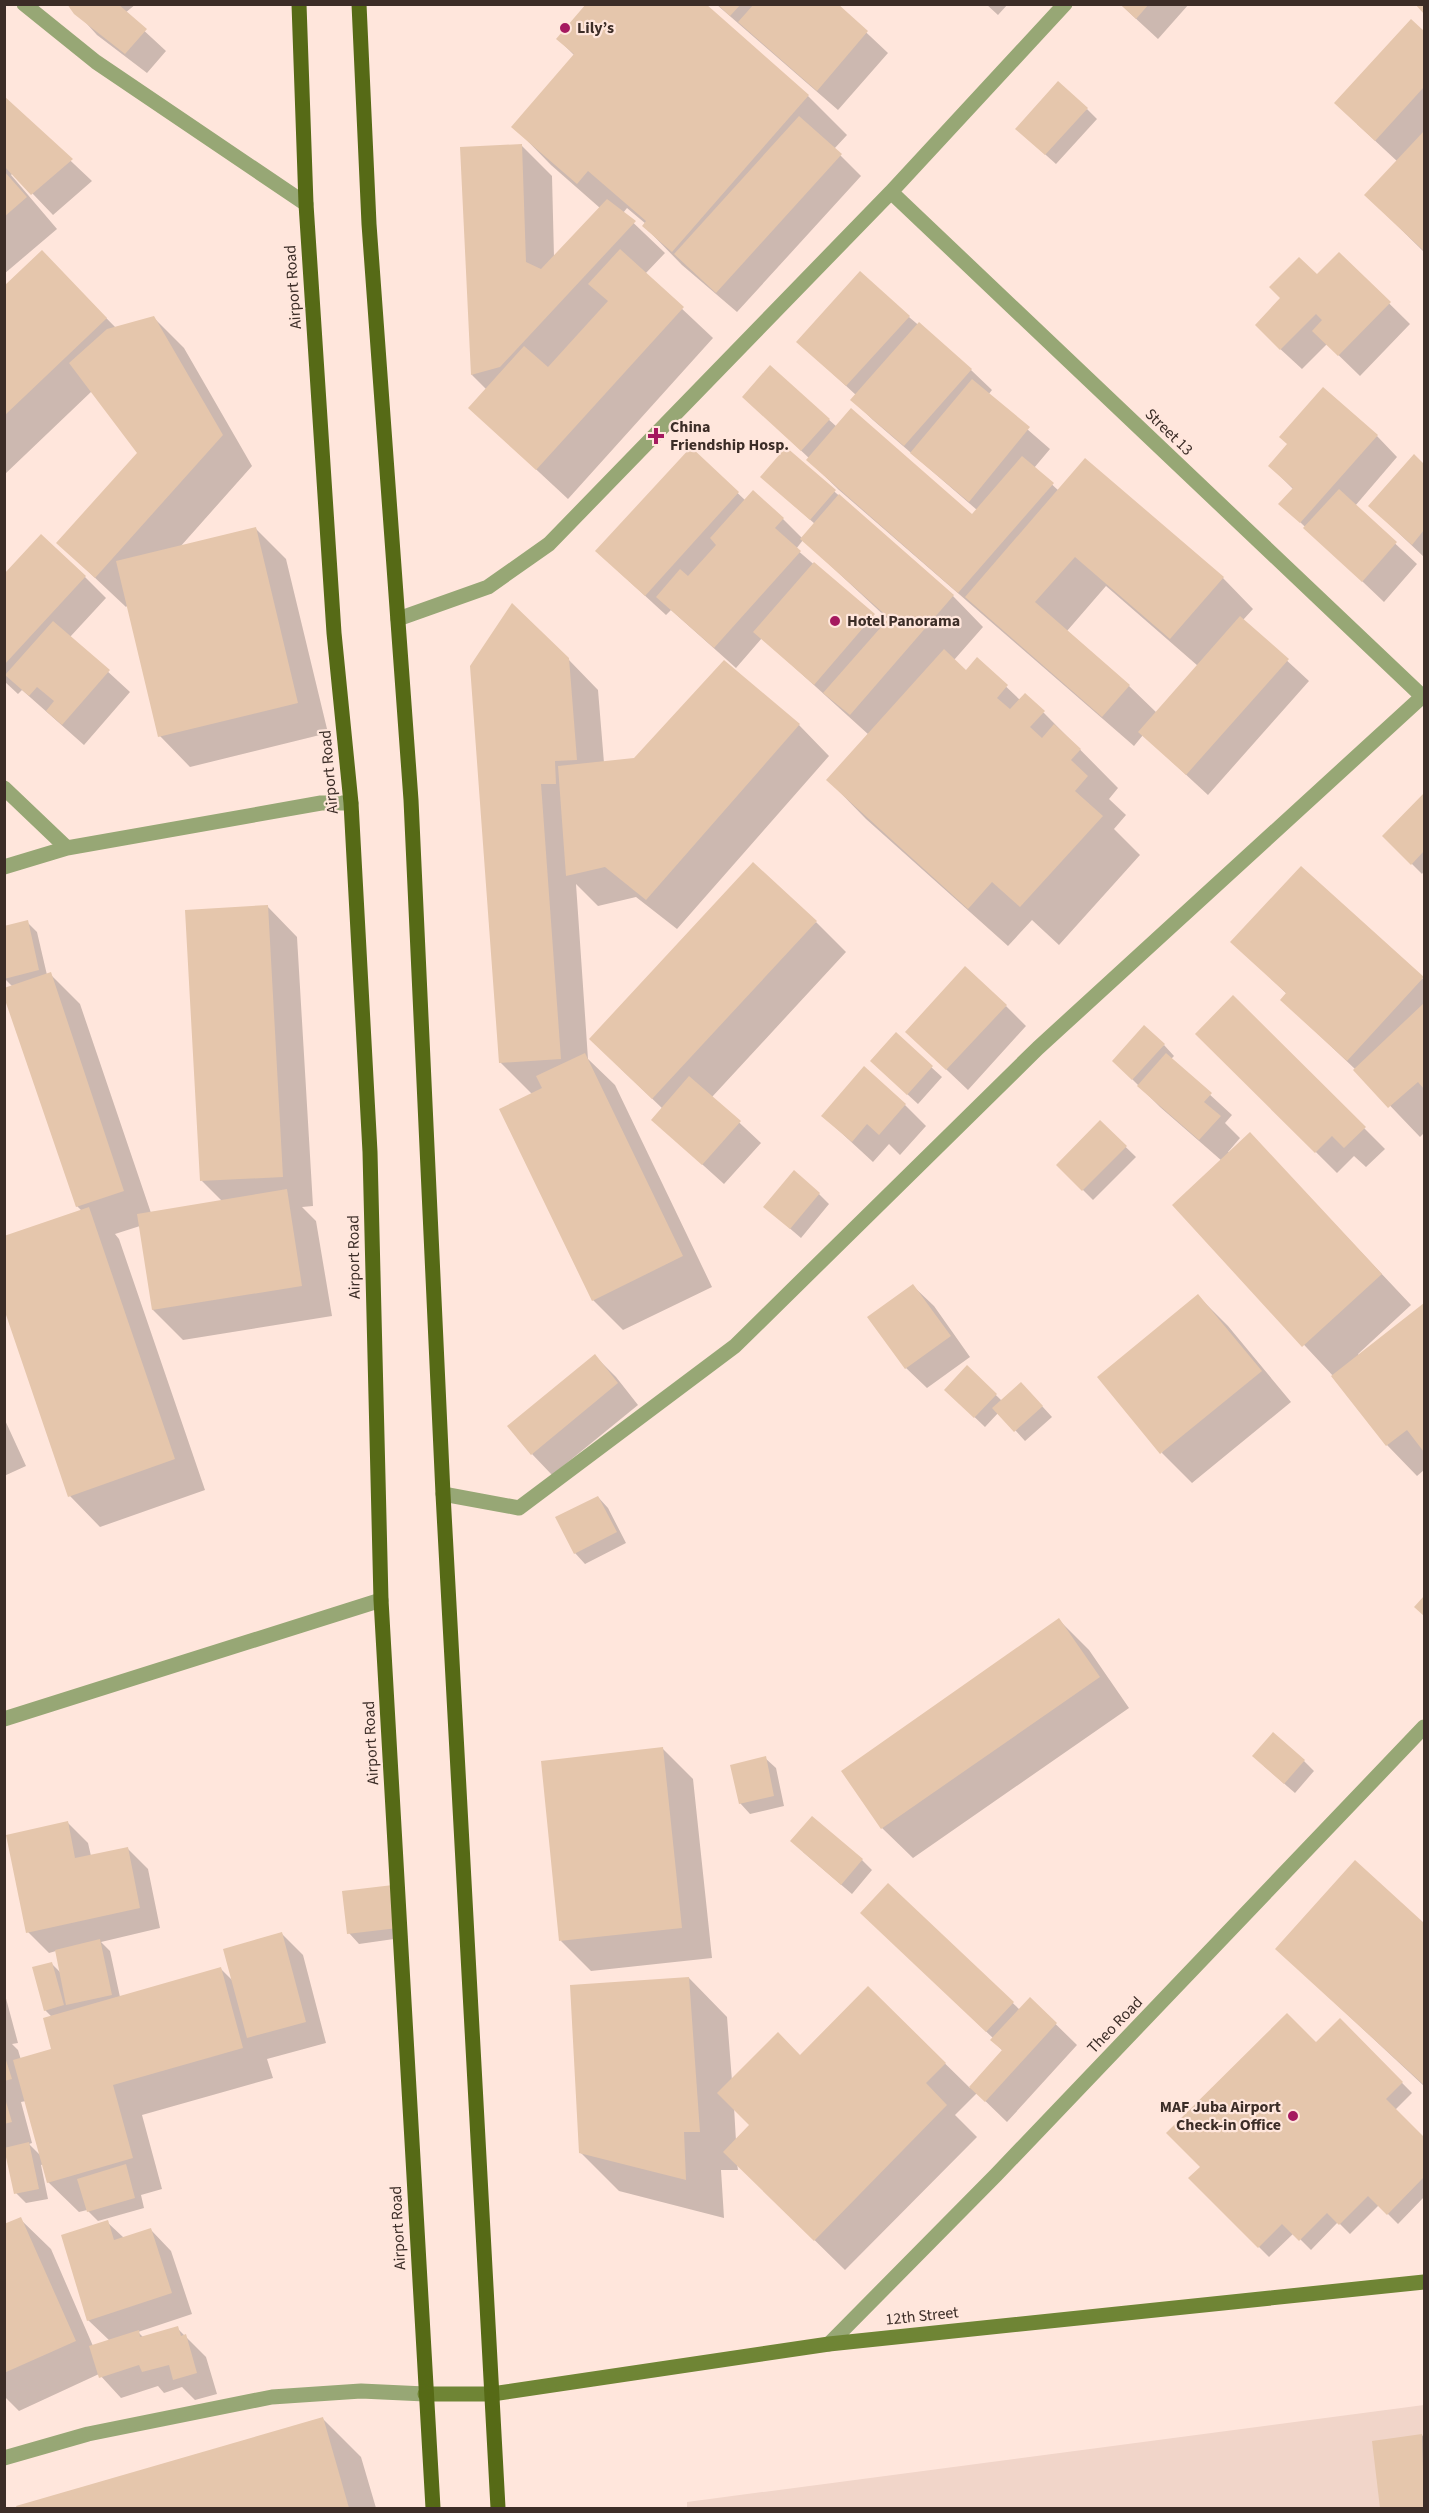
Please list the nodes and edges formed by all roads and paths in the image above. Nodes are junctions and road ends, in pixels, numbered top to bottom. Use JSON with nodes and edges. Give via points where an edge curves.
{"nodes":[{"id":1,"x":24,"y":4,"type":"edge"},
{"id":2,"x":299,"y":4,"type":"edge"},
{"id":3,"x":359,"y":4,"type":"edge"},
{"id":4,"x":1065,"y":4,"type":"edge"},
{"id":5,"x":891,"y":192,"type":"junction"},
{"id":6,"x":306,"y":204,"type":"junction"},
{"id":7,"x":398,"y":619,"type":"junction"},
{"id":8,"x":1424,"y":696,"type":"edge"},
{"id":9,"x":4,"y":788,"type":"edge"},
{"id":10,"x":351,"y":803,"type":"junction"},
{"id":11,"x":67,"y":848,"type":"junction"},
{"id":12,"x":4,"y":867,"type":"edge"},
{"id":13,"x":443,"y":1494,"type":"junction"},
{"id":14,"x":381,"y":1600,"type":"junction"},
{"id":15,"x":4,"y":1719,"type":"edge"},
{"id":16,"x":1425,"y":1727,"type":"edge"},
{"id":17,"x":1425,"y":2282,"type":"edge"},
{"id":18,"x":829,"y":2344,"type":"junction"},
{"id":19,"x":425,"y":2394,"type":"junction"},
{"id":20,"x":492,"y":2394,"type":"junction"},
{"id":21,"x":4,"y":2458,"type":"edge"},
{"id":22,"x":433,"y":2508,"type":"edge"},
{"id":23,"x":498,"y":2508,"type":"edge"}],
"edges":[{"from":1,"to":6,"type":"street","via":[[96,62]]},
{"from":2,"to":6,"type":"main road","name":"Airport Road"},
{"from":3,"to":7,"type":"main road","via":[[369,224]]},
{"from":4,"to":5,"type":"street"},
{"from":5,"to":7,"type":"street","via":[[549,544],[488,587]]},
{"from":5,"to":8,"type":"street","name":"Street 13"},
{"from":6,"to":10,"type":"main road","name":"Airport Road","via":[[334,633]]},
{"from":7,"to":13,"type":"main road","via":[[411,800]]},
{"from":8,"to":13,"type":"street","via":[[1038,1048],[735,1346],[519,1508]]},
{"from":9,"to":11,"type":"street"},
{"from":10,"to":11,"type":"street","via":[[321,803]]},
{"from":10,"to":14,"type":"main road","name":"Airport Road","via":[[370,1152]]},
{"from":11,"to":12,"type":"street"},
{"from":13,"to":20,"type":"main road"},
{"from":14,"to":15,"type":"street"},
{"from":14,"to":19,"type":"main road","name":"Airport Road"},
{"from":16,"to":18,"type":"street","name":"Theo Road"},
{"from":17,"to":18,"type":"street","name":"12th Street"},
{"from":18,"to":20,"type":"street","name":"12th Street"},
{"from":19,"to":20,"type":"street","name":"12th Street"},
{"from":19,"to":21,"type":"street","via":[[361,2391],[272,2397],[88,2434]]},
{"from":19,"to":22,"type":"main road","name":"Airport Road"},
{"from":20,"to":23,"type":"main road"}]}
